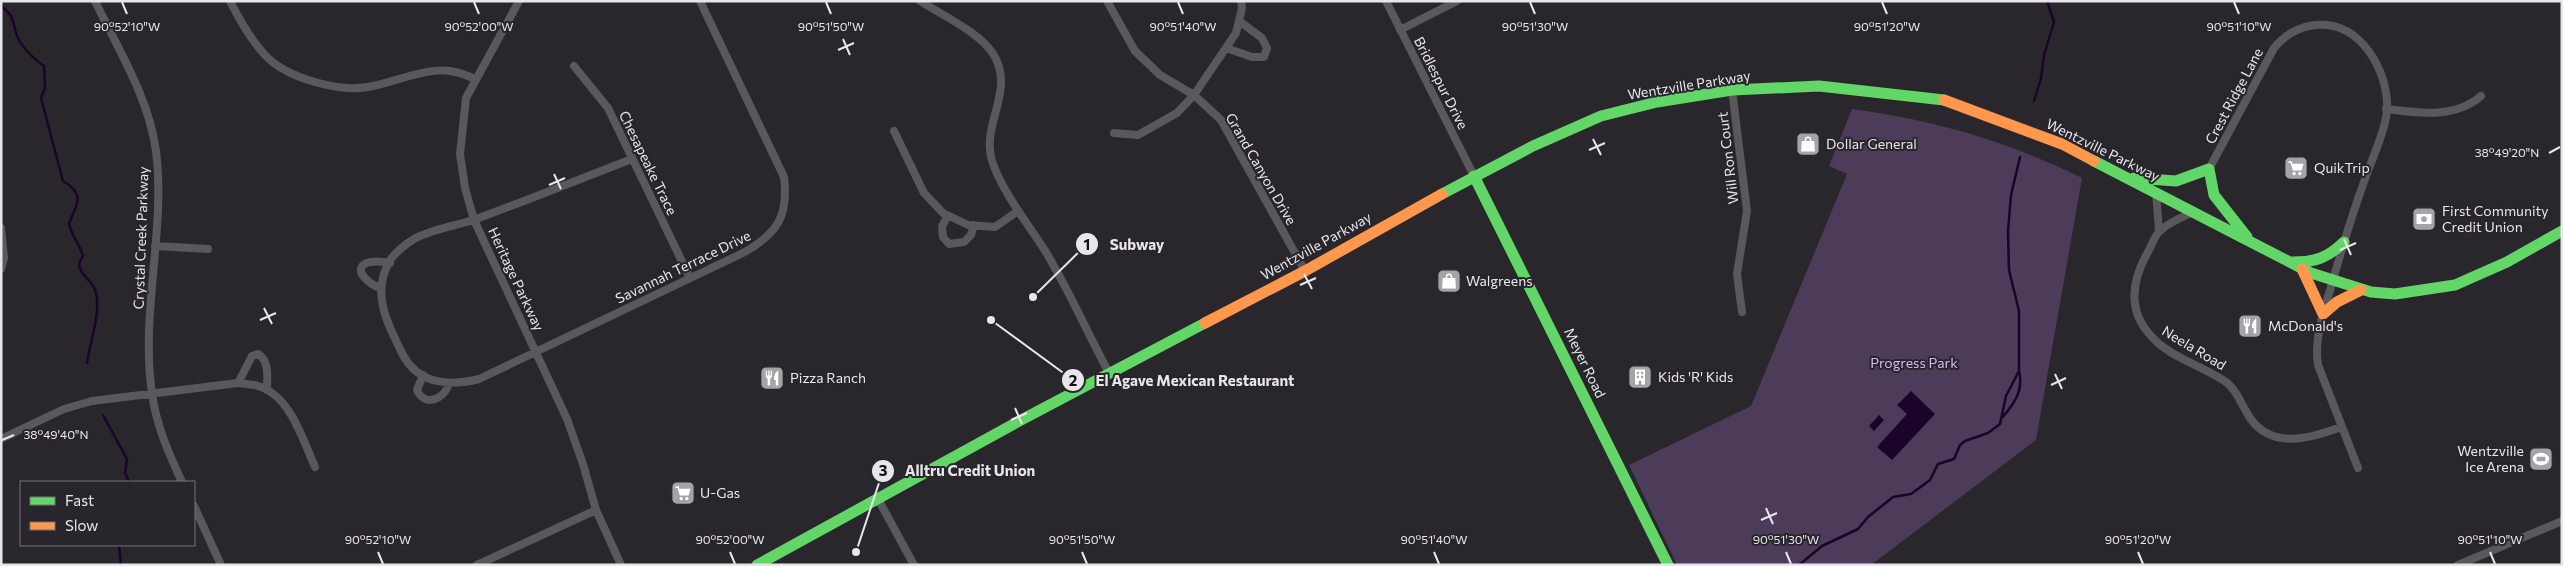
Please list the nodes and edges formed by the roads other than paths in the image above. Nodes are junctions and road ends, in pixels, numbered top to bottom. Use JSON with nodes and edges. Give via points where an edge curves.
{"nodes":[{"id":1,"x":95,"y":1,"type":"edge"},
{"id":2,"x":230,"y":1,"type":"edge"},
{"id":3,"x":519,"y":1,"type":"edge"},
{"id":4,"x":700,"y":1,"type":"edge"},
{"id":5,"x":920,"y":1,"type":"edge"},
{"id":6,"x":1107,"y":1,"type":"edge"},
{"id":7,"x":1241,"y":1,"type":"edge"},
{"id":8,"x":1386,"y":1,"type":"edge"},
{"id":9,"x":1457,"y":1,"type":"edge"},
{"id":10,"x":1239,"y":21,"type":"junction"},
{"id":11,"x":1400,"y":30,"type":"junction"},
{"id":12,"x":1226,"y":48,"type":"junction"},
{"id":13,"x":574,"y":66,"type":"dead end"},
{"id":14,"x":476,"y":79,"type":"junction"},
{"id":15,"x":1732,"y":90,"type":"junction"},
{"id":16,"x":1194,"y":95,"type":"junction"},
{"id":17,"x":2481,"y":96,"type":"dead end"},
{"id":18,"x":2386,"y":109,"type":"junction"},
{"id":19,"x":894,"y":131,"type":"dead end"},
{"id":20,"x":1114,"y":133,"type":"dead end"},
{"id":21,"x":632,"y":159,"type":"junction"},
{"id":22,"x":2209,"y":169,"type":"junction"},
{"id":23,"x":1474,"y":176,"type":"junction"},
{"id":24,"x":2126,"y":177,"type":"junction"},
{"id":25,"x":2156,"y":192,"type":"junction"},
{"id":26,"x":1018,"y":211,"type":"junction"},
{"id":27,"x":2193,"y":212,"type":"junction"},
{"id":28,"x":948,"y":216,"type":"junction"},
{"id":29,"x":474,"y":220,"type":"junction"},
{"id":30,"x":974,"y":225,"type":"junction"},
{"id":31,"x":1,"y":228,"type":"edge"},
{"id":32,"x":2159,"y":231,"type":"junction"},
{"id":33,"x":2562,"y":231,"type":"edge"},
{"id":34,"x":2250,"y":241,"type":"junction"},
{"id":35,"x":2344,"y":242,"type":"junction"},
{"id":36,"x":155,"y":246,"type":"junction"},
{"id":37,"x":208,"y":248,"type":"dead end"},
{"id":38,"x":2290,"y":262,"type":"junction"},
{"id":39,"x":390,"y":263,"type":"junction"},
{"id":40,"x":1,"y":269,"type":"edge"},
{"id":41,"x":2302,"y":269,"type":"junction"},
{"id":42,"x":1305,"y":271,"type":"junction"},
{"id":43,"x":690,"y":278,"type":"junction"},
{"id":44,"x":2332,"y":281,"type":"junction"},
{"id":45,"x":381,"y":289,"type":"junction"},
{"id":46,"x":2361,"y":290,"type":"junction"},
{"id":47,"x":1742,"y":312,"type":"dead end"},
{"id":48,"x":2323,"y":314,"type":"junction"},
{"id":49,"x":536,"y":351,"type":"junction"},
{"id":50,"x":1109,"y":374,"type":"junction"},
{"id":51,"x":423,"y":375,"type":"junction"},
{"id":52,"x":238,"y":382,"type":"junction"},
{"id":53,"x":449,"y":384,"type":"junction"},
{"id":54,"x":267,"y":390,"type":"junction"},
{"id":55,"x":152,"y":393,"type":"junction"},
{"id":56,"x":2342,"y":427,"type":"junction"},
{"id":57,"x":1,"y":439,"type":"edge"},
{"id":58,"x":315,"y":467,"type":"dead end"},
{"id":59,"x":2358,"y":468,"type":"dead end"},
{"id":60,"x":182,"y":481,"type":"edge"},
{"id":61,"x":878,"y":499,"type":"junction"},
{"id":62,"x":195,"y":508,"type":"edge"},
{"id":63,"x":596,"y":510,"type":"junction"},
{"id":64,"x":2562,"y":521,"type":"edge"},
{"id":65,"x":221,"y":565,"type":"edge"},
{"id":66,"x":477,"y":565,"type":"edge"},
{"id":67,"x":621,"y":565,"type":"edge"},
{"id":68,"x":757,"y":565,"type":"edge"},
{"id":69,"x":914,"y":565,"type":"edge"},
{"id":70,"x":1668,"y":565,"type":"edge"},
{"id":71,"x":2458,"y":565,"type":"edge"}],
"edges":[{"from":1,"to":36,"type":"street","name":"Crystal Creek Parkway","via":[[137,87],[153,136],[157,189]]},
{"from":2,"to":14,"type":"street","via":[[247,34],[267,57],[314,82],[341,88],[367,87],[437,71],[450,71]]},
{"from":3,"to":14,"type":"street","name":"Heritage Parkway"},
{"from":4,"to":43,"type":"street","name":"Savannah Terrace Drive","via":[[784,178],[785,206],[781,219],[760,244]]},
{"from":5,"to":26,"type":"street","via":[[984,42],[1001,70],[1002,87],[991,136],[992,160]]},
{"from":6,"to":16,"type":"street","name":"Grand Canyon Drive","via":[[1135,51],[1160,75]]},
{"from":7,"to":10,"type":"street"},
{"from":8,"to":11,"type":"street","name":"Bridlespur Drive"},
{"from":9,"to":11,"type":"street"},
{"from":10,"to":12,"type":"street"},
{"from":10,"to":12,"type":"street","via":[[1262,38],[1267,48],[1264,57],[1252,57]]},
{"from":11,"to":23,"type":"street","name":"Bridlespur Drive"},
{"from":12,"to":16,"type":"street"},
{"from":13,"to":21,"type":"street","name":"Chesapeake Trace","via":[[608,108]]},
{"from":14,"to":29,"type":"street","name":"Heritage Parkway","via":[[466,98],[460,154],[464,188]]},
{"from":15,"to":23,"type":"main road","name":"Wentzville Parkway","via":[[1657,102],[1601,116]]},
{"from":15,"to":24,"type":"main road","name":"Wentzville Parkway","via":[[1819,86],[1950,101],[2062,144]]},
{"from":15,"to":47,"type":"street","name":"Will Ron Court","via":[[1747,210],[1737,274]]},
{"from":16,"to":20,"type":"street","via":[[1177,113],[1138,135]]},
{"from":16,"to":42,"type":"street","name":"Grand Canyon Drive","via":[[1221,120]]},
{"from":17,"to":18,"type":"street","via":[[2453,112],[2418,113]]},
{"from":18,"to":22,"type":"street","name":"Crest Ridge Lane","via":[[2378,64],[2360,41],[2341,28],[2308,26],[2283,38],[2274,48]]},
{"from":18,"to":35,"type":"street"},
{"from":19,"to":28,"type":"street","via":[[924,193]]},
{"from":21,"to":29,"type":"street"},
{"from":21,"to":43,"type":"street","name":"Chesapeake Trace"},
{"from":22,"to":24,"type":"main road","via":[[2176,180]]},
{"from":22,"to":34,"type":"main road","via":[[2214,195]]},
{"from":23,"to":42,"type":"main road","name":"Wentzville Parkway"},
{"from":23,"to":70,"type":"main road","name":"Meyer Road"},
{"from":24,"to":25,"type":"main road","name":"Wentzville Parkway"},
{"from":25,"to":27,"type":"main road","name":"Wentzville Parkway"},
{"from":25,"to":32,"type":"street"},
{"from":26,"to":30,"type":"street","via":[[995,227]]},
{"from":26,"to":50,"type":"street","via":[[1044,250]]},
{"from":27,"to":32,"type":"street"},
{"from":27,"to":34,"type":"main road","name":"Wentzville Parkway"},
{"from":28,"to":30,"type":"street"},
{"from":28,"to":30,"type":"street","via":[[942,226],[942,237],[949,244],[964,242]]},
{"from":29,"to":39,"type":"street","via":[[414,239]]},
{"from":29,"to":49,"type":"street","name":"Heritage Parkway"},
{"from":31,"to":40,"type":"street","via":[[4,258]]},
{"from":32,"to":56,"type":"street","name":"Neela Road","via":[[2137,273],[2134,294],[2138,318],[2152,338],[2230,385],[2248,415],[2270,434],[2301,440]]},
{"from":33,"to":46,"type":"main road","name":"Wentzville Parkway","via":[[2507,262],[2455,285],[2395,294]]},
{"from":34,"to":38,"type":"main road","name":"Wentzville Parkway"},
{"from":35,"to":38,"type":"main road","via":[[2333,254],[2320,261]]},
{"from":35,"to":44,"type":"street"},
{"from":36,"to":37,"type":"street"},
{"from":36,"to":55,"type":"street","name":"Crystal Creek Parkway","via":[[150,341]]},
{"from":38,"to":41,"type":"main road","name":"Wentzville Parkway"},
{"from":39,"to":45,"type":"street"},
{"from":39,"to":45,"type":"street","via":[[372,260],[362,266],[362,275],[368,283]]},
{"from":41,"to":44,"type":"main road","name":"Wentzville Parkway"},
{"from":41,"to":48,"type":"main road"},
{"from":42,"to":50,"type":"main road","name":"Wentzville Parkway"},
{"from":43,"to":49,"type":"street","name":"Savannah Terrace Drive"},
{"from":44,"to":46,"type":"main road","name":"Wentzville Parkway"},
{"from":44,"to":48,"type":"street"},
{"from":45,"to":51,"type":"street","via":[[380,303],[404,356]]},
{"from":46,"to":48,"type":"main road"},
{"from":48,"to":56,"type":"street","via":[[2316,350],[2318,365]]},
{"from":49,"to":53,"type":"street","via":[[479,379]]},
{"from":49,"to":63,"type":"street","name":"Heritage Parkway","via":[[567,419]]},
{"from":50,"to":61,"type":"main road","name":"Wentzville Parkway"},
{"from":51,"to":53,"type":"street"},
{"from":51,"to":53,"type":"street","via":[[417,390],[424,399],[437,398]]},
{"from":52,"to":54,"type":"street"},
{"from":52,"to":54,"type":"street","via":[[252,356],[258,354],[266,362]]},
{"from":52,"to":55,"type":"street"},
{"from":54,"to":58,"type":"street","via":[[289,412]]},
{"from":55,"to":57,"type":"street","via":[[78,405]]},
{"from":55,"to":60,"type":"street","name":"Crystal Creek Parkway","via":[[163,438]]},
{"from":56,"to":59,"type":"street"},
{"from":61,"to":68,"type":"main road","name":"Wentzville Parkway"},
{"from":61,"to":69,"type":"street"},
{"from":62,"to":65,"type":"street"},
{"from":63,"to":66,"type":"street"},
{"from":63,"to":67,"type":"street","name":"Heritage Parkway"},
{"from":64,"to":71,"type":"street"}]}
